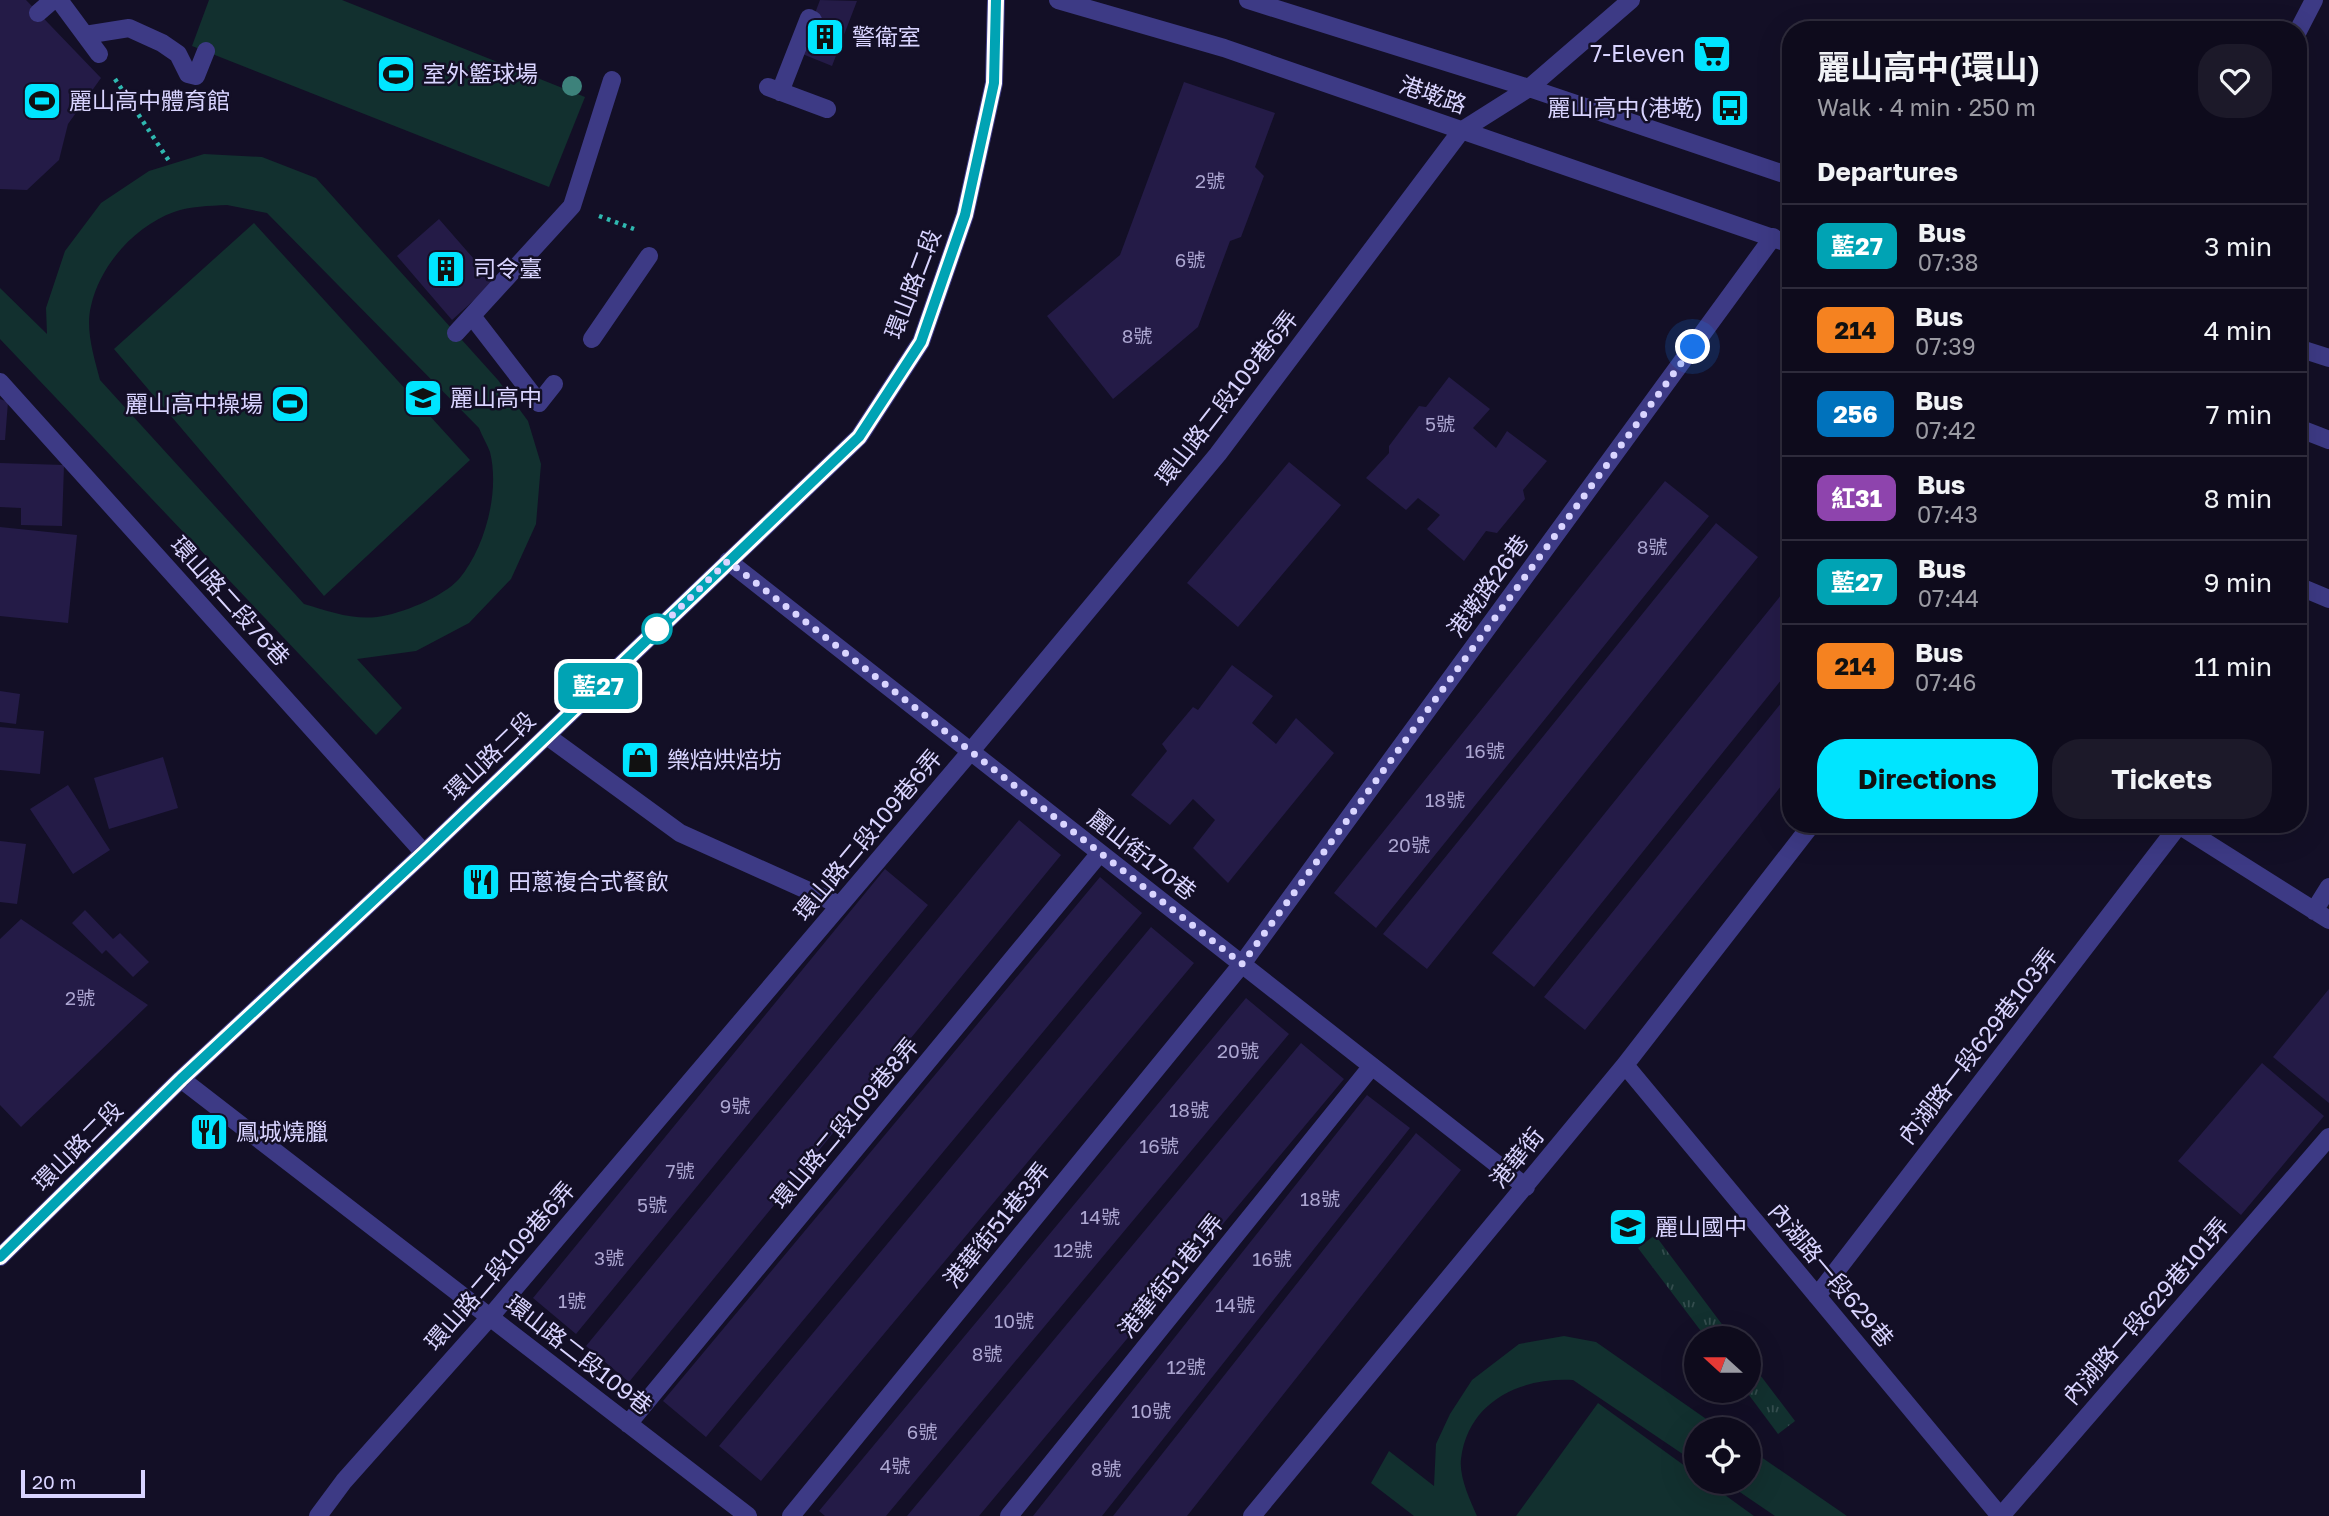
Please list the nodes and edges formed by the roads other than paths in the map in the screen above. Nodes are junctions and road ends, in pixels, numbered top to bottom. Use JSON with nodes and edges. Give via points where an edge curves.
{"nodes":[{"id":1,"x":53,"y":0,"type":"edge"},
{"id":2,"x":59,"y":0,"type":"edge"},
{"id":3,"x":996,"y":0,"type":"edge"},
{"id":4,"x":1058,"y":0,"type":"edge"},
{"id":5,"x":1248,"y":0,"type":"edge"},
{"id":6,"x":1631,"y":0,"type":"edge"},
{"id":7,"x":2314,"y":0,"type":"edge"},
{"id":8,"x":38,"y":13,"type":"dead end"},
{"id":9,"x":813,"y":20,"type":"dead end"},
{"id":10,"x":2303,"y":21,"type":"edge"},
{"id":11,"x":85,"y":35,"type":"junction"},
{"id":12,"x":206,"y":51,"type":"dead end"},
{"id":13,"x":99,"y":54,"type":"road end"},
{"id":14,"x":612,"y":80,"type":"dead end"},
{"id":15,"x":1529,"y":88,"type":"junction"},
{"id":16,"x":827,"y":109,"type":"dead end"},
{"id":17,"x":1461,"y":131,"type":"junction"},
{"id":18,"x":1782,"y":173,"type":"edge"},
{"id":19,"x":1773,"y":237,"type":"junction"},
{"id":20,"x":1782,"y":241,"type":"edge"},
{"id":21,"x":649,"y":256,"type":"dead end"},
{"id":22,"x":472,"y":316,"type":"junction"},
{"id":23,"x":456,"y":333,"type":"dead end"},
{"id":24,"x":592,"y":339,"type":"dead end"},
{"id":25,"x":2307,"y":351,"type":"edge"},
{"id":26,"x":2329,"y":358,"type":"edge"},
{"id":27,"x":0,"y":382,"type":"edge"},
{"id":28,"x":554,"y":384,"type":"dead end"},
{"id":29,"x":2307,"y":431,"type":"edge"},
{"id":30,"x":2329,"y":440,"type":"edge"},
{"id":31,"x":728,"y":561,"type":"junction"},
{"id":32,"x":2307,"y":590,"type":"edge"},
{"id":33,"x":2329,"y":599,"type":"edge"},
{"id":34,"x":547,"y":736,"type":"junction"},
{"id":35,"x":971,"y":751,"type":"junction"},
{"id":36,"x":1805,"y":833,"type":"edge"},
{"id":37,"x":2172,"y":833,"type":"edge"},
{"id":38,"x":2191,"y":833,"type":"edge"},
{"id":39,"x":424,"y":853,"type":"junction"},
{"id":40,"x":1100,"y":853,"type":"junction"},
{"id":41,"x":2329,"y":887,"type":"edge"},
{"id":42,"x":841,"y":905,"type":"junction"},
{"id":43,"x":2322,"y":915,"type":"edge"},
{"id":44,"x":1242,"y":964,"type":"junction"},
{"id":45,"x":1625,"y":1065,"type":"junction"},
{"id":46,"x":1372,"y":1066,"type":"junction"},
{"id":47,"x":181,"y":1079,"type":"junction"},
{"id":48,"x":2329,"y":1137,"type":"edge"},
{"id":49,"x":1526,"y":1187,"type":"junction"},
{"id":50,"x":0,"y":1257,"type":"edge"},
{"id":51,"x":1817,"y":1296,"type":"junction"},
{"id":52,"x":490,"y":1317,"type":"junction"},
{"id":53,"x":628,"y":1424,"type":"junction"},
{"id":54,"x":318,"y":1516,"type":"edge"},
{"id":55,"x":748,"y":1516,"type":"edge"},
{"id":56,"x":791,"y":1516,"type":"edge"},
{"id":57,"x":1009,"y":1516,"type":"edge"},
{"id":58,"x":1252,"y":1516,"type":"edge"},
{"id":59,"x":2000,"y":1516,"type":"edge"}],
"edges":[{"from":1,"to":8,"type":"street"},
{"from":2,"to":11,"type":"street"},
{"from":3,"to":31,"type":"street","name":"環山路二段","via":[[994,83],[965,215],[921,342],[859,437]]},
{"from":4,"to":17,"type":"street","name":"港墘路","via":[[1224,48]]},
{"from":5,"to":15,"type":"street","name":"港墘路"},
{"from":6,"to":15,"type":"street","name":"環山路二段109巷6弄"},
{"from":7,"to":10,"type":"street"},
{"from":9,"to":16,"type":"street","via":[[809,18],[774,90]]},
{"from":11,"to":12,"type":"street","via":[[129,28],[178,54],[188,74],[195,76]]},
{"from":11,"to":13,"type":"street"},
{"from":14,"to":22,"type":"street","via":[[572,206]]},
{"from":15,"to":17,"type":"street","name":"環山路二段109巷6弄"},
{"from":15,"to":18,"type":"street","name":"港墘路"},
{"from":17,"to":19,"type":"street","name":"港墘路"},
{"from":17,"to":35,"type":"street","name":"環山路二段109巷6弄","via":[[1218,454]]},
{"from":19,"to":20,"type":"street","name":"港墘路"},
{"from":19,"to":44,"type":"street","name":"港墘路26巷"},
{"from":21,"to":24,"type":"street"},
{"from":22,"to":23,"type":"street"},
{"from":22,"to":28,"type":"street","via":[[539,403]]},
{"from":25,"to":26,"type":"street"},
{"from":27,"to":39,"type":"street","name":"環山路二段76巷"},
{"from":29,"to":30,"type":"street"},
{"from":31,"to":34,"type":"street","name":"環山路二段"},
{"from":31,"to":35,"type":"street","name":"麗山街170巷"},
{"from":32,"to":33,"type":"street"},
{"from":34,"to":39,"type":"street","name":"環山路二段"},
{"from":34,"to":42,"type":"street","via":[[680,833]]},
{"from":35,"to":40,"type":"street","name":"麗山街170巷"},
{"from":35,"to":42,"type":"street","name":"環山路二段109巷6弄"},
{"from":36,"to":45,"type":"street","name":"港華街"},
{"from":37,"to":51,"type":"street","name":"內湖路一段629巷103弄"},
{"from":38,"to":43,"type":"street"},
{"from":39,"to":47,"type":"street","name":"環山路二段"},
{"from":40,"to":44,"type":"street","name":"麗山街170巷"},
{"from":40,"to":53,"type":"street","name":"環山路二段109巷8弄"},
{"from":41,"to":43,"type":"street"},
{"from":42,"to":52,"type":"street","name":"環山路二段109巷6弄"},
{"from":44,"to":46,"type":"street","name":"麗山街170巷"},
{"from":44,"to":56,"type":"street","name":"港華街51巷3弄"},
{"from":45,"to":49,"type":"street","name":"港華街"},
{"from":45,"to":51,"type":"street","name":"內湖路一段629巷"},
{"from":46,"to":49,"type":"street","name":"麗山街170巷"},
{"from":46,"to":57,"type":"street","name":"港華街51巷1弄"},
{"from":47,"to":50,"type":"street","name":"環山路二段"},
{"from":47,"to":52,"type":"street","name":"環山路二段109巷"},
{"from":48,"to":59,"type":"street","name":"內湖路一段629巷101弄"},
{"from":49,"to":58,"type":"street","name":"港華街"},
{"from":51,"to":59,"type":"street","name":"內湖路一段629巷"},
{"from":52,"to":53,"type":"street","name":"環山路二段109巷"},
{"from":52,"to":54,"type":"street","name":"環山路二段109巷6弄"},
{"from":53,"to":55,"type":"street","name":"環山路二段109巷"}]}
